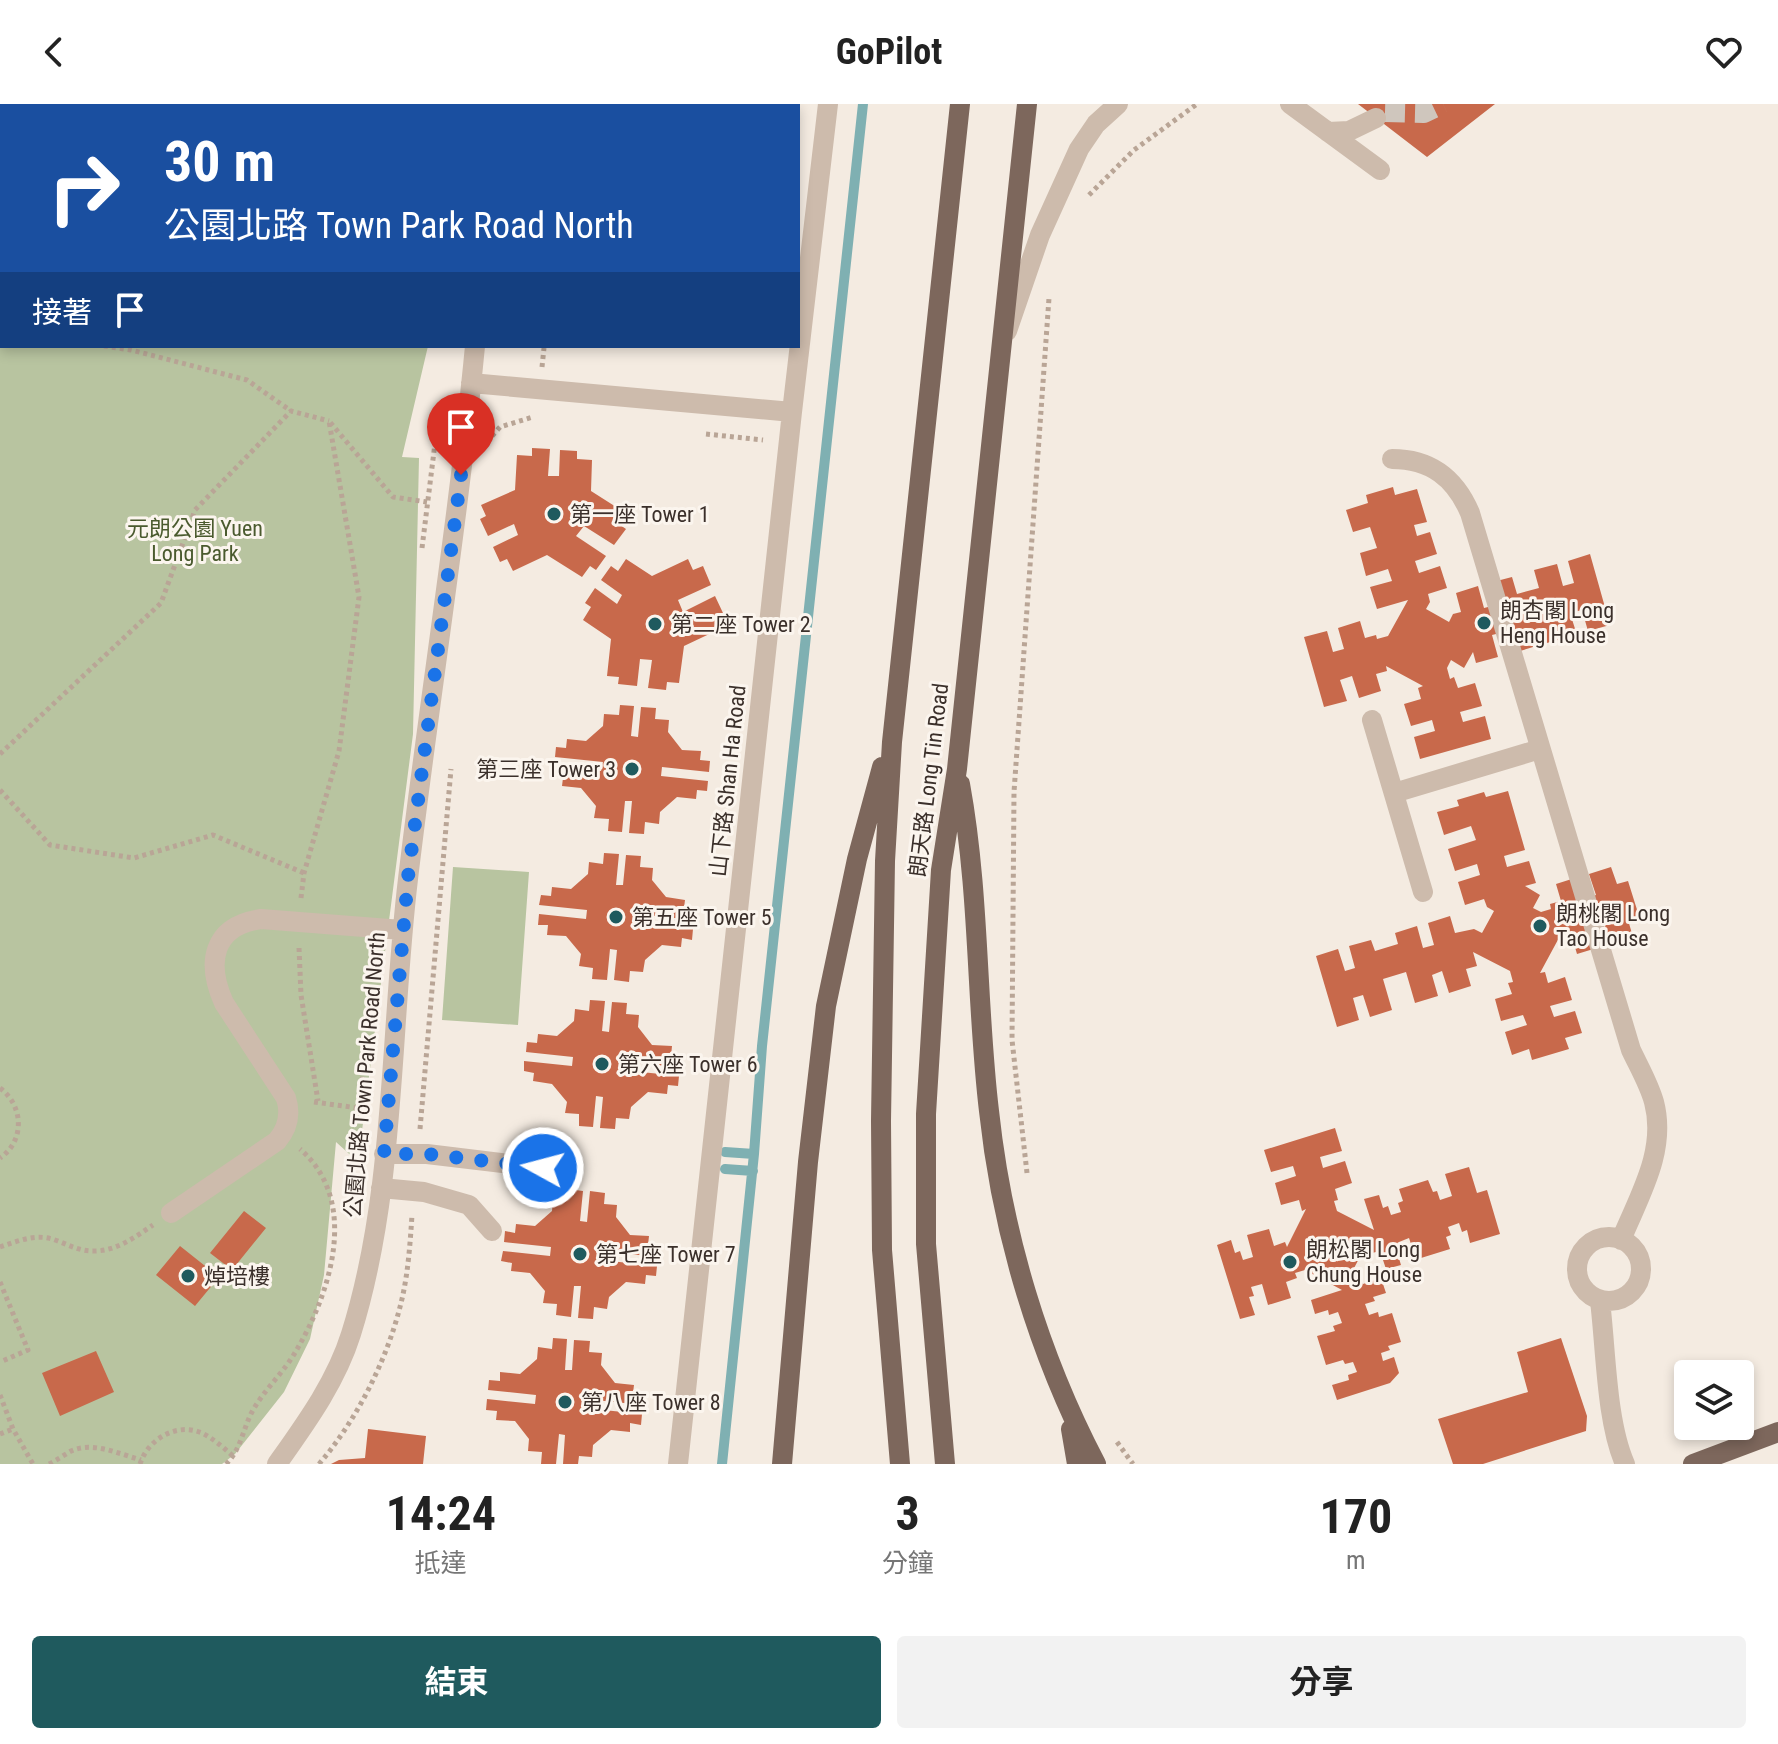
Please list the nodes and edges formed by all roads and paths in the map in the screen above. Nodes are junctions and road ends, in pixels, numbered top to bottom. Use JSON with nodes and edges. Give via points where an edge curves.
{"nodes":[{"id":1,"x":828,"y":104,"type":"edge"},
{"id":2,"x":960,"y":104,"type":"edge"},
{"id":3,"x":1027,"y":104,"type":"edge"},
{"id":4,"x":1118,"y":104,"type":"edge"},
{"id":5,"x":1197,"y":104,"type":"edge"},
{"id":6,"x":1290,"y":104,"type":"edge"},
{"id":7,"x":1376,"y":118,"type":"dead end"},
{"id":8,"x":1328,"y":132,"type":"junction"},
{"id":9,"x":1380,"y":170,"type":"dead end"},
{"id":10,"x":1083,"y":201,"type":"dead end"},
{"id":11,"x":1049,"y":292,"type":"dead end"},
{"id":12,"x":800,"y":344,"type":"edge"},
{"id":13,"x":118,"y":348,"type":"edge"},
{"id":14,"x":475,"y":348,"type":"edge"},
{"id":15,"x":799,"y":348,"type":"edge"},
{"id":16,"x":1001,"y":348,"type":"junction"},
{"id":17,"x":471,"y":383,"type":"junction"},
{"id":18,"x":291,"y":411,"type":"junction"},
{"id":19,"x":792,"y":412,"type":"junction"},
{"id":20,"x":538,"y":416,"type":"dead end"},
{"id":21,"x":329,"y":421,"type":"junction"},
{"id":22,"x":485,"y":444,"type":"dead end"},
{"id":23,"x":1392,"y":459,"type":"dead end"},
{"id":24,"x":427,"y":502,"type":"dead end"},
{"id":25,"x":1372,"y":720,"type":"dead end"},
{"id":26,"x":892,"y":742,"type":"junction"},
{"id":27,"x":1540,"y":749,"type":"junction"},
{"id":28,"x":0,"y":754,"type":"edge"},
{"id":29,"x":452,"y":761,"type":"dead end"},
{"id":30,"x":957,"y":769,"type":"junction"},
{"id":31,"x":0,"y":790,"type":"edge"},
{"id":32,"x":1394,"y":793,"type":"junction"},
{"id":33,"x":304,"y":873,"type":"junction"},
{"id":34,"x":1423,"y":892,"type":"dead end"},
{"id":35,"x":297,"y":921,"type":"junction"},
{"id":36,"x":402,"y":930,"type":"junction"},
{"id":37,"x":0,"y":1088,"type":"edge"},
{"id":38,"x":358,"y":1108,"type":"dead end"},
{"id":39,"x":283,"y":1134,"type":"junction"},
{"id":40,"x":384,"y":1154,"type":"junction"},
{"id":41,"x":418,"y":1154,"type":"junction"},
{"id":42,"x":0,"y":1158,"type":"edge"},
{"id":43,"x":543,"y":1168,"type":"dead end"},
{"id":44,"x":1027,"y":1174,"type":"dead end"},
{"id":45,"x":381,"y":1188,"type":"junction"},
{"id":46,"x":414,"y":1191,"type":"junction"},
{"id":47,"x":171,"y":1213,"type":"joint"},
{"id":48,"x":492,"y":1231,"type":"dead end"},
{"id":49,"x":1621,"y":1240,"type":"junction"},
{"id":50,"x":1,"y":1245,"type":"edge"},
{"id":51,"x":0,"y":1282,"type":"edge"},
{"id":52,"x":1600,"y":1301,"type":"junction"},
{"id":53,"x":0,"y":1362,"type":"edge"},
{"id":54,"x":1062,"y":1394,"type":"junction"},
{"id":55,"x":0,"y":1395,"type":"edge"},
{"id":56,"x":13,"y":1429,"type":"junction"},
{"id":57,"x":1111,"y":1432,"type":"dead end"},
{"id":58,"x":1778,"y":1432,"type":"edge"},
{"id":59,"x":0,"y":1434,"type":"edge"},
{"id":60,"x":234,"y":1457,"type":"junction"},
{"id":61,"x":140,"y":1462,"type":"edge"},
{"id":62,"x":33,"y":1464,"type":"edge"},
{"id":63,"x":49,"y":1464,"type":"edge"},
{"id":64,"x":226,"y":1464,"type":"edge"},
{"id":65,"x":277,"y":1464,"type":"edge"},
{"id":66,"x":319,"y":1464,"type":"edge"},
{"id":67,"x":678,"y":1464,"type":"edge"},
{"id":68,"x":782,"y":1464,"type":"edge"},
{"id":69,"x":900,"y":1464,"type":"edge"},
{"id":70,"x":945,"y":1464,"type":"edge"},
{"id":71,"x":1077,"y":1464,"type":"edge"},
{"id":72,"x":1096,"y":1464,"type":"edge"},
{"id":73,"x":1133,"y":1464,"type":"edge"},
{"id":74,"x":1625,"y":1464,"type":"edge"},
{"id":75,"x":1693,"y":1464,"type":"edge"}],
"edges":[{"from":1,"to":12,"type":"street","name":"山下路 Shan Ha Road"},
{"from":2,"to":26,"type":"main road","name":"朗天路 Long Tin Road"},
{"from":3,"to":16,"type":"main road","name":"朗天路 Long Tin Road"},
{"from":4,"to":16,"type":"street","via":[[1079,149],[1040,235]]},
{"from":5,"to":10,"type":"path","via":[[1134,150]]},
{"from":6,"to":8,"type":"street"},
{"from":7,"to":8,"type":"street","via":[[1349,131]]},
{"from":8,"to":9,"type":"street"},
{"from":11,"to":44,"type":"path","via":[[1014,792],[1012,1040]]},
{"from":13,"to":18,"type":"path","via":[[247,380]]},
{"from":14,"to":17,"type":"street","name":"公園北路 Town Park Road North"},
{"from":15,"to":19,"type":"street","name":"山下路 Shan Ha Road"},
{"from":16,"to":30,"type":"main road","name":"朗天路 Long Tin Road"},
{"from":17,"to":19,"type":"street"},
{"from":17,"to":36,"type":"street","name":"公園北路 Town Park Road North"},
{"from":18,"to":21,"type":"path"},
{"from":18,"to":28,"type":"path","via":[[195,510],[161,603]]},
{"from":19,"to":67,"type":"street","name":"山下路 Shan Ha Road"},
{"from":20,"to":22,"type":"path","via":[[500,427]]},
{"from":21,"to":24,"type":"path","via":[[393,497]]},
{"from":21,"to":33,"type":"path","via":[[359,597],[339,751]]},
{"from":23,"to":27,"type":"street","via":[[1425,463],[1453,482],[1463,497]]},
{"from":25,"to":32,"type":"street"},
{"from":26,"to":68,"type":"main road","via":[[857,859],[826,1006]]},
{"from":26,"to":69,"type":"main road","name":"朗天路 Long Tin Road","via":[[885,861],[882,1222]]},
{"from":27,"to":32,"type":"street"},
{"from":27,"to":49,"type":"street","via":[[1631,1050],[1657,1117],[1654,1160]]},
{"from":29,"to":41,"type":"path"},
{"from":30,"to":54,"type":"main road","via":[[974,869],[988,1110],[999,1180],[1030,1303]]},
{"from":30,"to":70,"type":"main road","name":"朗天路 Long Tin Road","via":[[941,870],[926,1114],[926,1244]]},
{"from":31,"to":33,"type":"path","via":[[50,845],[134,858],[213,835]]},
{"from":32,"to":34,"type":"street"},
{"from":33,"to":35,"type":"path"},
{"from":35,"to":36,"type":"street"},
{"from":35,"to":38,"type":"path","via":[[301,995],[318,1101]]},
{"from":35,"to":39,"type":"street","via":[[243,922],[217,949],[213,969],[224,1003],[286,1098],[290,1109]]},
{"from":36,"to":40,"type":"street","name":"公園北路 Town Park Road North"},
{"from":37,"to":42,"type":"path","via":[[13,1101],[19,1125],[12,1147]]},
{"from":39,"to":47,"type":"street"},
{"from":39,"to":60,"type":"path","name":"公園北路 Town Park Road North","via":[[310,1158],[329,1189],[335,1233],[331,1267],[309,1328],[252,1411]]},
{"from":40,"to":41,"type":"street"},
{"from":40,"to":45,"type":"street","name":"公園北路 Town Park Road North"},
{"from":41,"to":43,"type":"street"},
{"from":45,"to":46,"type":"street"},
{"from":45,"to":65,"type":"street","name":"公園北路 Town Park Road North","via":[[351,1335],[320,1404]]},
{"from":46,"to":48,"type":"street","via":[[469,1205]]},
{"from":46,"to":66,"type":"path","via":[[401,1305],[388,1343],[359,1403]]},
{"from":47,"to":50,"type":"path","via":[[106,1250],[84,1251],[45,1237]]},
{"from":49,"to":52,"type":"street","via":[[1637,1253],[1641,1278],[1626,1298]]},
{"from":49,"to":52,"type":"street","via":[[1592,1241],[1577,1261],[1580,1286]]},
{"from":51,"to":53,"type":"path","via":[[28,1350]]},
{"from":52,"to":74,"type":"street"},
{"from":54,"to":71,"type":"main road"},
{"from":54,"to":72,"type":"main road"},
{"from":55,"to":56,"type":"path"},
{"from":56,"to":59,"type":"path"},
{"from":56,"to":62,"type":"path"},
{"from":57,"to":73,"type":"path"},
{"from":58,"to":75,"type":"main road"},
{"from":60,"to":61,"type":"path","via":[[201,1432],[188,1430],[156,1439]]},
{"from":60,"to":64,"type":"path","name":"公園北路 Town Park Road North"},
{"from":61,"to":63,"type":"path","via":[[87,1447]]}]}
